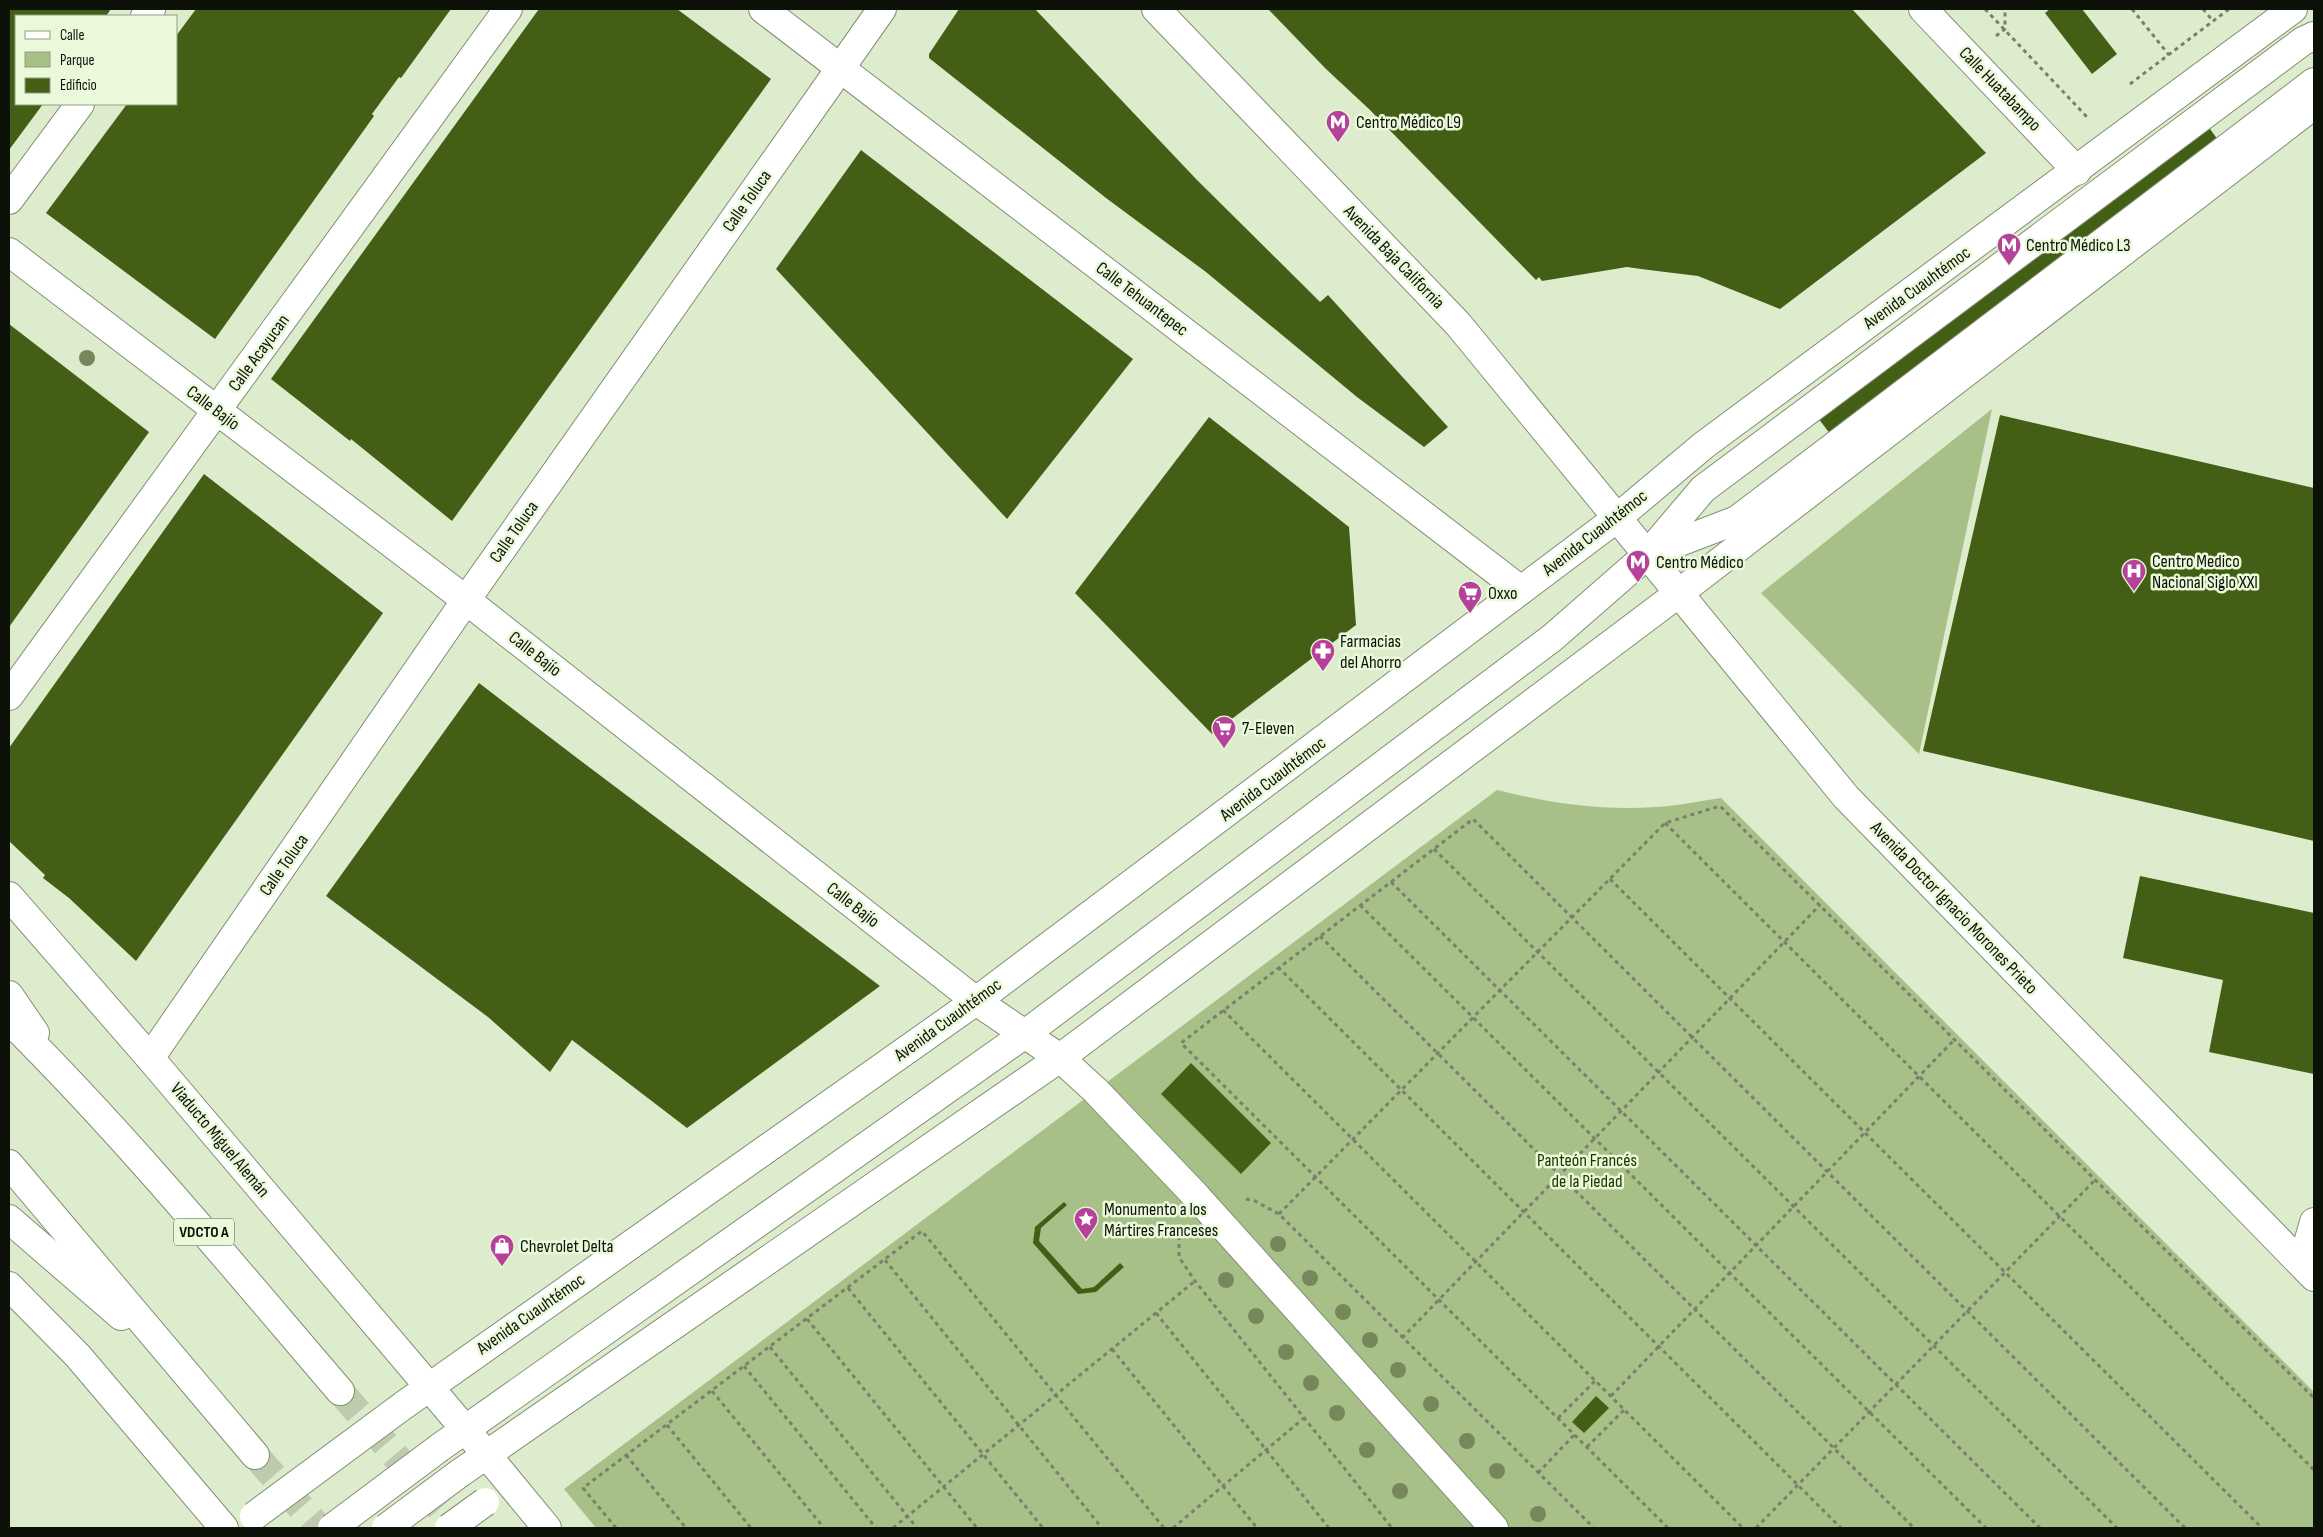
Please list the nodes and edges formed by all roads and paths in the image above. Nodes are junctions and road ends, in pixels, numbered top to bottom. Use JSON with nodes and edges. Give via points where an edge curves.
{"nodes":[{"id":1,"x":508,"y":9,"type":"edge"},
{"id":2,"x":763,"y":9,"type":"edge"},
{"id":3,"x":882,"y":9,"type":"edge"},
{"id":4,"x":1156,"y":9,"type":"edge"},
{"id":5,"x":1923,"y":9,"type":"edge"},
{"id":6,"x":1986,"y":9,"type":"edge"},
{"id":7,"x":2132,"y":9,"type":"edge"},
{"id":8,"x":2204,"y":9,"type":"edge"},
{"id":9,"x":2229,"y":9,"type":"edge"},
{"id":10,"x":2293,"y":9,"type":"edge"},
{"id":11,"x":2213,"y":21,"type":"junction"},
{"id":12,"x":2314,"y":36,"type":"edge"},
{"id":13,"x":2169,"y":54,"type":"junction"},
{"id":14,"x":841,"y":68,"type":"junction"},
{"id":15,"x":2314,"y":82,"type":"edge"},
{"id":16,"x":2124,"y":88,"type":"dead end"},
{"id":17,"x":79,"y":105,"type":"edge"},
{"id":18,"x":2314,"y":105,"type":"edge"},
{"id":19,"x":2095,"y":111,"type":"dead end"},
{"id":20,"x":2088,"y":117,"type":"junction"},
{"id":21,"x":2052,"y":144,"type":"junction"},
{"id":22,"x":2078,"y":171,"type":"junction"},
{"id":23,"x":9,"y":200,"type":"edge"},
{"id":24,"x":9,"y":252,"type":"edge"},
{"id":25,"x":217,"y":411,"type":"junction"},
{"id":26,"x":1617,"y":518,"type":"junction"},
{"id":27,"x":1647,"y":555,"type":"junction"},
{"id":28,"x":1521,"y":590,"type":"junction"},
{"id":29,"x":1679,"y":593,"type":"junction"},
{"id":30,"x":466,"y":600,"type":"junction"},
{"id":31,"x":9,"y":696,"type":"edge"},
{"id":32,"x":1665,"y":823,"type":"junction"},
{"id":33,"x":1434,"y":849,"type":"junction"},
{"id":34,"x":1610,"y":879,"type":"junction"},
{"id":35,"x":1391,"y":882,"type":"junction"},
{"id":36,"x":9,"y":896,"type":"edge"},
{"id":37,"x":1360,"y":905,"type":"junction"},
{"id":38,"x":1820,"y":905,"type":"junction"},
{"id":39,"x":1572,"y":918,"type":"junction"},
{"id":40,"x":1320,"y":936,"type":"junction"},
{"id":41,"x":1784,"y":942,"type":"junction"},
{"id":42,"x":1538,"y":952,"type":"junction"},
{"id":43,"x":1278,"y":968,"type":"junction"},
{"id":44,"x":1501,"y":990,"type":"junction"},
{"id":45,"x":9,"y":995,"type":"edge"},
{"id":46,"x":1730,"y":998,"type":"junction"},
{"id":47,"x":976,"y":1001,"type":"junction"},
{"id":48,"x":1223,"y":1010,"type":"junction"},
{"id":49,"x":1473,"y":1019,"type":"junction"},
{"id":50,"x":9,"y":1020,"type":"edge"},
{"id":51,"x":1025,"y":1034,"type":"junction"},
{"id":52,"x":1692,"y":1038,"type":"junction"},
{"id":53,"x":1954,"y":1040,"type":"junction"},
{"id":54,"x":1438,"y":1054,"type":"junction"},
{"id":55,"x":150,"y":1058,"type":"junction"},
{"id":56,"x":1060,"y":1058,"type":"junction"},
{"id":57,"x":1659,"y":1072,"type":"junction"},
{"id":58,"x":64,"y":1075,"type":"junction"},
{"id":59,"x":1919,"y":1075,"type":"junction"},
{"id":60,"x":1402,"y":1091,"type":"junction"},
{"id":61,"x":1622,"y":1111,"type":"junction"},
{"id":62,"x":1864,"y":1133,"type":"junction"},
{"id":63,"x":1594,"y":1139,"type":"junction"},
{"id":64,"x":1354,"y":1140,"type":"junction"},
{"id":65,"x":9,"y":1164,"type":"edge"},
{"id":66,"x":1827,"y":1171,"type":"junction"},
{"id":67,"x":1560,"y":1175,"type":"junction"},
{"id":68,"x":1317,"y":1178,"type":"junction"},
{"id":69,"x":2095,"y":1180,"type":"junction"},
{"id":70,"x":1196,"y":1197,"type":"junction"},
{"id":71,"x":1794,"y":1206,"type":"junction"},
{"id":72,"x":1524,"y":1212,"type":"junction"},
{"id":73,"x":2060,"y":1216,"type":"junction"},
{"id":74,"x":9,"y":1219,"type":"edge"},
{"id":75,"x":2314,"y":1222,"type":"edge"},
{"id":76,"x":1756,"y":1246,"type":"junction"},
{"id":77,"x":885,"y":1260,"type":"junction"},
{"id":78,"x":1476,"y":1262,"type":"junction"},
{"id":79,"x":2308,"y":1271,"type":"edge"},
{"id":80,"x":2005,"y":1272,"type":"junction"},
{"id":81,"x":1729,"y":1274,"type":"junction"},
{"id":82,"x":1195,"y":1281,"type":"junction"},
{"id":83,"x":9,"y":1286,"type":"edge"},
{"id":84,"x":848,"y":1288,"type":"junction"},
{"id":85,"x":1439,"y":1300,"type":"junction"},
{"id":86,"x":1694,"y":1310,"type":"junction"},
{"id":87,"x":1967,"y":1311,"type":"junction"},
{"id":88,"x":1156,"y":1313,"type":"junction"},
{"id":89,"x":807,"y":1319,"type":"junction"},
{"id":90,"x":1402,"y":1338,"type":"junction"},
{"id":91,"x":1933,"y":1346,"type":"junction"},
{"id":92,"x":770,"y":1347,"type":"junction"},
{"id":93,"x":1659,"y":1347,"type":"junction"},
{"id":94,"x":1112,"y":1349,"type":"junction"},
{"id":95,"x":178,"y":1363,"type":"junction"},
{"id":96,"x":744,"y":1366,"type":"junction"},
{"id":97,"x":1595,"y":1381,"type":"junction"},
{"id":98,"x":1896,"y":1384,"type":"junction"},
{"id":99,"x":429,"y":1386,"type":"junction"},
{"id":100,"x":340,"y":1391,"type":"tunnel mouth"},
{"id":101,"x":712,"y":1391,"type":"junction"},
{"id":102,"x":1056,"y":1395,"type":"junction"},
{"id":103,"x":1611,"y":1396,"type":"junction"},
{"id":104,"x":2314,"y":1398,"type":"edge"},
{"id":105,"x":1624,"y":1410,"type":"junction"},
{"id":106,"x":1869,"y":1412,"type":"junction"},
{"id":107,"x":1304,"y":1418,"type":"junction"},
{"id":108,"x":1558,"y":1418,"type":"junction"},
{"id":109,"x":667,"y":1425,"type":"junction"},
{"id":110,"x":1019,"y":1425,"type":"junction"},
{"id":111,"x":465,"y":1429,"type":"junction"},
{"id":112,"x":1574,"y":1435,"type":"junction"},
{"id":113,"x":1587,"y":1448,"type":"junction"},
{"id":114,"x":1834,"y":1448,"type":"junction"},
{"id":115,"x":1266,"y":1450,"type":"junction"},
{"id":116,"x":486,"y":1454,"type":"junction"},
{"id":117,"x":255,"y":1455,"type":"tunnel mouth"},
{"id":118,"x":626,"y":1455,"type":"junction"},
{"id":119,"x":983,"y":1455,"type":"junction"},
{"id":120,"x":2314,"y":1470,"type":"edge"},
{"id":121,"x":1538,"y":1473,"type":"junction"},
{"id":122,"x":510,"y":1483,"type":"junction"},
{"id":123,"x":1798,"y":1485,"type":"junction"},
{"id":124,"x":1223,"y":1486,"type":"junction"},
{"id":125,"x":944,"y":1487,"type":"junction"},
{"id":126,"x":908,"y":1516,"type":"junction"},
{"id":127,"x":246,"y":1522,"type":"edge"},
{"id":128,"x":224,"y":1528,"type":"edge"},
{"id":129,"x":332,"y":1528,"type":"edge"},
{"id":130,"x":386,"y":1528,"type":"edge"},
{"id":131,"x":449,"y":1528,"type":"edge"},
{"id":132,"x":547,"y":1528,"type":"edge"},
{"id":133,"x":616,"y":1528,"type":"edge"},
{"id":134,"x":686,"y":1528,"type":"edge"},
{"id":135,"x":751,"y":1528,"type":"edge"},
{"id":136,"x":824,"y":1528,"type":"edge"},
{"id":137,"x":876,"y":1528,"type":"edge"},
{"id":138,"x":893,"y":1528,"type":"edge"},
{"id":139,"x":917,"y":1528,"type":"edge"},
{"id":140,"x":978,"y":1528,"type":"edge"},
{"id":141,"x":1043,"y":1528,"type":"edge"},
{"id":142,"x":1102,"y":1528,"type":"edge"},
{"id":143,"x":1164,"y":1528,"type":"edge"},
{"id":144,"x":1173,"y":1528,"type":"edge"},
{"id":145,"x":1257,"y":1528,"type":"edge"},
{"id":146,"x":1329,"y":1528,"type":"edge"},
{"id":147,"x":1392,"y":1528,"type":"edge"},
{"id":148,"x":1494,"y":1528,"type":"edge"},
{"id":149,"x":1594,"y":1528,"type":"edge"},
{"id":150,"x":1668,"y":1528,"type":"edge"},
{"id":151,"x":1743,"y":1528,"type":"edge"},
{"id":152,"x":1756,"y":1528,"type":"edge"},
{"id":153,"x":1841,"y":1528,"type":"edge"},
{"id":154,"x":1914,"y":1528,"type":"edge"},
{"id":155,"x":1986,"y":1528,"type":"edge"},
{"id":156,"x":2040,"y":1528,"type":"edge"},
{"id":157,"x":2117,"y":1528,"type":"edge"},
{"id":158,"x":2185,"y":1528,"type":"edge"},
{"id":159,"x":2262,"y":1528,"type":"edge"}],
"edges":[{"from":1,"to":25,"type":"main road","name":"Calle Acayucan"},
{"from":2,"to":14,"type":"main road","name":"Calle Tehuantepec"},
{"from":3,"to":14,"type":"main road","name":"Calle Toluca"},
{"from":4,"to":26,"type":"main road","name":"Avenida Baja California","via":[[1458,324]]},
{"from":5,"to":21,"type":"main road","name":"Calle Huatabampo"},
{"from":6,"to":20,"type":"path"},
{"from":7,"to":13,"type":"path"},
{"from":8,"to":11,"type":"path"},
{"from":9,"to":11,"type":"path"},
{"from":10,"to":22,"type":"main road","name":"Avenida Cuauhtémoc"},
{"from":11,"to":13,"type":"path"},
{"from":12,"to":27,"type":"main road","via":[[1703,489]]},
{"from":13,"to":16,"type":"path"},
{"from":14,"to":28,"type":"main road","name":"Calle Tehuantepec"},
{"from":14,"to":30,"type":"main road","name":"Calle Toluca"},
{"from":15,"to":27,"type":"main road","via":[[1737,520]]},
{"from":17,"to":23,"type":"main road"},
{"from":18,"to":29,"type":"main road"},
{"from":19,"to":20,"type":"path"},
{"from":20,"to":21,"type":"path"},
{"from":21,"to":22,"type":"main road","name":"Calle Huatabampo"},
{"from":22,"to":26,"type":"main road","name":"Avenida Cuauhtémoc","via":[[1704,445]]},
{"from":24,"to":25,"type":"main road","name":"Calle Bajío"},
{"from":25,"to":30,"type":"main road","name":"Calle Bajío"},
{"from":25,"to":31,"type":"main road","name":"Calle Acayucan"},
{"from":26,"to":27,"type":"main road","name":"Avenida Doctor Ignacio Morones Prieto"},
{"from":26,"to":28,"type":"main road","name":"Avenida Cuauhtémoc"},
{"from":27,"to":29,"type":"main road","name":"Avenida Doctor Ignacio Morones Prieto"},
{"from":27,"to":51,"type":"main road","via":[[1552,638]]},
{"from":28,"to":47,"type":"main road","name":"Avenida Cuauhtémoc"},
{"from":29,"to":56,"type":"main road"},
{"from":29,"to":79,"type":"main road","name":"Avenida Doctor Ignacio Morones Prieto","via":[[1846,796]]},
{"from":30,"to":47,"type":"main road","name":"Calle Bajío"},
{"from":30,"to":55,"type":"main road","name":"Calle Toluca"},
{"from":32,"to":34,"type":"path"},
{"from":32,"to":38,"type":"path","via":[[1720,806]]},
{"from":32,"to":41,"type":"path"},
{"from":33,"to":35,"type":"path"},
{"from":33,"to":39,"type":"path","via":[[1472,819]]},
{"from":33,"to":42,"type":"path"},
{"from":34,"to":39,"type":"path"},
{"from":34,"to":46,"type":"path"},
{"from":35,"to":37,"type":"path"},
{"from":35,"to":44,"type":"path"},
{"from":36,"to":55,"type":"main road","name":"Viaducto Miguel Alemán"},
{"from":37,"to":40,"type":"path"},
{"from":37,"to":49,"type":"path"},
{"from":38,"to":41,"type":"path"},
{"from":38,"to":53,"type":"path"},
{"from":39,"to":42,"type":"path"},
{"from":39,"to":52,"type":"path"},
{"from":40,"to":43,"type":"path"},
{"from":40,"to":54,"type":"path"},
{"from":41,"to":46,"type":"path"},
{"from":41,"to":59,"type":"path"},
{"from":42,"to":44,"type":"path"},
{"from":42,"to":57,"type":"path"},
{"from":43,"to":48,"type":"path"},
{"from":43,"to":60,"type":"path"},
{"from":44,"to":49,"type":"path"},
{"from":44,"to":61,"type":"path"},
{"from":45,"to":58,"type":"main road"},
{"from":46,"to":52,"type":"path"},
{"from":46,"to":62,"type":"path"},
{"from":47,"to":51,"type":"main road","name":"Calle Bajío"},
{"from":47,"to":99,"type":"main road","name":"Avenida Cuauhtémoc"},
{"from":48,"to":64,"type":"path"},
{"from":48,"to":68,"type":"path","via":[[1181,1043]]},
{"from":49,"to":54,"type":"path"},
{"from":49,"to":63,"type":"path"},
{"from":50,"to":58,"type":"main road","number":"VDCTO A"},
{"from":51,"to":56,"type":"main road","name":"Calle Bajío"},
{"from":51,"to":111,"type":"main road"},
{"from":52,"to":57,"type":"path"},
{"from":52,"to":66,"type":"path"},
{"from":53,"to":59,"type":"path"},
{"from":53,"to":69,"type":"path"},
{"from":54,"to":60,"type":"path"},
{"from":54,"to":67,"type":"path"},
{"from":55,"to":99,"type":"main road","name":"Viaducto Miguel Alemán"},
{"from":56,"to":70,"type":"main road","name":"Calle Bajío","via":[[1096,1091]]},
{"from":56,"to":116,"type":"main road"},
{"from":57,"to":61,"type":"path"},
{"from":57,"to":71,"type":"path"},
{"from":58,"to":100,"type":"main road","number":"VDCTO A","via":[[150,1169]]},
{"from":59,"to":62,"type":"path"},
{"from":59,"to":73,"type":"path"},
{"from":60,"to":64,"type":"path"},
{"from":60,"to":72,"type":"path"},
{"from":61,"to":63,"type":"path"},
{"from":61,"to":76,"type":"path"},
{"from":62,"to":66,"type":"path"},
{"from":62,"to":80,"type":"path"},
{"from":63,"to":67,"type":"path"},
{"from":63,"to":81,"type":"path"},
{"from":64,"to":68,"type":"path"},
{"from":64,"to":78,"type":"path"},
{"from":65,"to":95,"type":"main road"},
{"from":66,"to":71,"type":"path"},
{"from":66,"to":87,"type":"path"},
{"from":67,"to":72,"type":"path"},
{"from":67,"to":86,"type":"path"},
{"from":68,"to":85,"type":"path"},
{"from":68,"to":90,"type":"path","via":[[1279,1214]]},
{"from":69,"to":73,"type":"path"},
{"from":69,"to":104,"type":"path"},
{"from":70,"to":82,"type":"path","via":[[1179,1223],[1178,1258]]},
{"from":70,"to":148,"type":"main road","name":"Calle Bajío"},
{"from":71,"to":76,"type":"path"},
{"from":71,"to":91,"type":"path"},
{"from":72,"to":78,"type":"path"},
{"from":72,"to":93,"type":"path"},
{"from":73,"to":80,"type":"path"},
{"from":73,"to":120,"type":"path"},
{"from":74,"to":95,"type":"main road"},
{"from":75,"to":79,"type":"main road"},
{"from":76,"to":81,"type":"path"},
{"from":76,"to":98,"type":"path"},
{"from":77,"to":84,"type":"path"},
{"from":77,"to":102,"type":"path","via":[[922,1232]]},
{"from":77,"to":110,"type":"path"},
{"from":78,"to":85,"type":"path"},
{"from":78,"to":97,"type":"path"},
{"from":80,"to":87,"type":"path"},
{"from":80,"to":159,"type":"path"},
{"from":81,"to":86,"type":"path"},
{"from":81,"to":106,"type":"path"},
{"from":82,"to":88,"type":"path"},
{"from":82,"to":107,"type":"path"},
{"from":83,"to":128,"type":"main road","via":[[78,1356]]},
{"from":84,"to":89,"type":"path"},
{"from":84,"to":119,"type":"path"},
{"from":85,"to":90,"type":"path"},
{"from":85,"to":108,"type":"path"},
{"from":86,"to":93,"type":"path"},
{"from":86,"to":114,"type":"path"},
{"from":87,"to":91,"type":"path"},
{"from":87,"to":158,"type":"path"},
{"from":88,"to":94,"type":"path"},
{"from":88,"to":115,"type":"path"},
{"from":89,"to":92,"type":"path"},
{"from":89,"to":125,"type":"path"},
{"from":90,"to":121,"type":"path"},
{"from":91,"to":98,"type":"path"},
{"from":91,"to":157,"type":"path"},
{"from":92,"to":96,"type":"path"},
{"from":92,"to":126,"type":"path"},
{"from":93,"to":103,"type":"path"},
{"from":93,"to":123,"type":"path"},
{"from":94,"to":102,"type":"path"},
{"from":94,"to":124,"type":"path"},
{"from":95,"to":117,"type":"main road"},
{"from":96,"to":101,"type":"path"},
{"from":96,"to":137,"type":"path"},
{"from":97,"to":103,"type":"path"},
{"from":97,"to":108,"type":"path"},
{"from":98,"to":106,"type":"path"},
{"from":98,"to":156,"type":"path"},
{"from":99,"to":111,"type":"main road","name":"Viaducto Miguel Alemán"},
{"from":99,"to":127,"type":"main road","name":"Avenida Cuauhtémoc","bridge":true},
{"from":101,"to":109,"type":"path"},
{"from":101,"to":136,"type":"path"},
{"from":102,"to":110,"type":"path"},
{"from":102,"to":143,"type":"path"},
{"from":103,"to":105,"type":"path"},
{"from":105,"to":113,"type":"path"},
{"from":105,"to":151,"type":"path"},
{"from":106,"to":114,"type":"path"},
{"from":106,"to":155,"type":"path"},
{"from":107,"to":115,"type":"path"},
{"from":107,"to":147,"type":"path"},
{"from":108,"to":112,"type":"path"},
{"from":109,"to":118,"type":"path"},
{"from":109,"to":135,"type":"path"},
{"from":110,"to":119,"type":"path"},
{"from":110,"to":142,"type":"path"},
{"from":111,"to":116,"type":"main road","name":"Viaducto Miguel Alemán"},
{"from":111,"to":129,"type":"main road","bridge":true},
{"from":112,"to":113,"type":"path"},
{"from":112,"to":121,"type":"path"},
{"from":113,"to":150,"type":"path"},
{"from":114,"to":123,"type":"path"},
{"from":114,"to":154,"type":"path"},
{"from":115,"to":124,"type":"path"},
{"from":115,"to":146,"type":"path"},
{"from":116,"to":122,"type":"main road","name":"Viaducto Miguel Alemán"},
{"from":116,"to":130,"type":"main road","bridge":true},
{"from":118,"to":133,"type":"path","via":[[583,1488]]},
{"from":118,"to":134,"type":"path"},
{"from":119,"to":125,"type":"path"},
{"from":119,"to":141,"type":"path"},
{"from":121,"to":149,"type":"path"},
{"from":122,"to":131,"type":"main road","bridge":true},
{"from":122,"to":132,"type":"main road","name":"Viaducto Miguel Alemán"},
{"from":123,"to":152,"type":"path"},
{"from":123,"to":153,"type":"path"},
{"from":124,"to":144,"type":"path"},
{"from":124,"to":145,"type":"path"},
{"from":125,"to":126,"type":"path"},
{"from":125,"to":140,"type":"path"},
{"from":126,"to":138,"type":"path"},
{"from":126,"to":139,"type":"path"}]}
